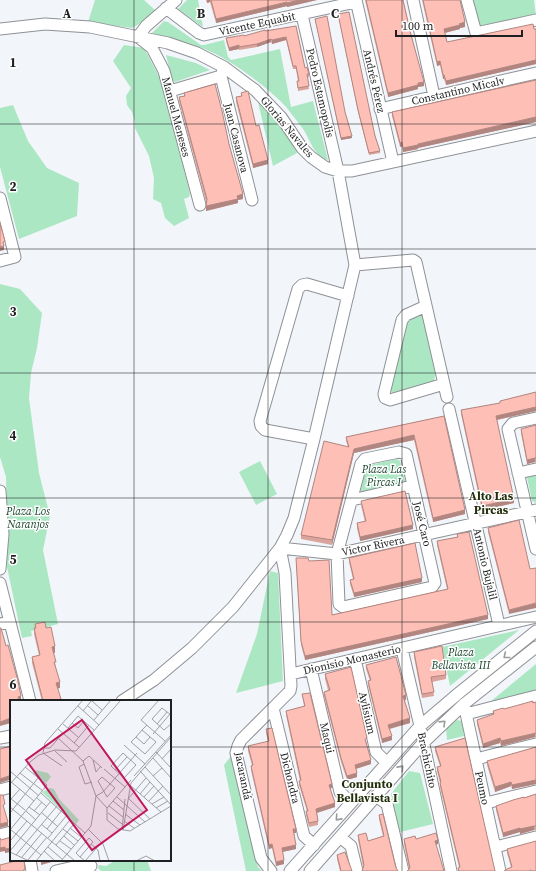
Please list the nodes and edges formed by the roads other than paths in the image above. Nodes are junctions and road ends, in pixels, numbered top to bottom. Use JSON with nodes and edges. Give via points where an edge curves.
{"nodes":[{"id":1,"x":176,"y":0,"type":"edge"},
{"id":2,"x":412,"y":0,"type":"edge"},
{"id":3,"x":468,"y":0,"type":"edge"},
{"id":4,"x":356,"y":1,"type":"edge"},
{"id":5,"x":166,"y":8,"type":"junction"},
{"id":6,"x":302,"y":14,"type":"junction"},
{"id":7,"x":536,"y":20,"type":"edge"},
{"id":8,"x":0,"y":29,"type":"edge"},
{"id":9,"x":138,"y":37,"type":"junction"},
{"id":10,"x":223,"y":72,"type":"junction"},
{"id":11,"x":536,"y":73,"type":"edge"},
{"id":12,"x":170,"y":91,"type":"junction"},
{"id":13,"x":434,"y":96,"type":"junction"},
{"id":14,"x":380,"y":109,"type":"junction"},
{"id":15,"x":536,"y":131,"type":"edge"},
{"id":16,"x":393,"y":162,"type":"junction"},
{"id":17,"x":338,"y":171,"type":"junction"},
{"id":18,"x":0,"y":198,"type":"edge"},
{"id":19,"x":252,"y":200,"type":"dead end"},
{"id":20,"x":200,"y":205,"type":"dead end"},
{"id":21,"x":0,"y":261,"type":"edge"},
{"id":22,"x":355,"y":265,"type":"junction"},
{"id":23,"x":348,"y":296,"type":"junction"},
{"id":24,"x":426,"y":306,"type":"junction"},
{"id":25,"x":444,"y":384,"type":"junction"},
{"id":26,"x":446,"y":397,"type":"dead end"},
{"id":27,"x":449,"y":409,"type":"dead end"},
{"id":28,"x":536,"y":418,"type":"edge"},
{"id":29,"x":314,"y":439,"type":"junction"},
{"id":30,"x":536,"y":469,"type":"edge"},
{"id":31,"x":518,"y":474,"type":"junction"},
{"id":32,"x":412,"y":486,"type":"junction"},
{"id":33,"x":0,"y":491,"type":"edge"},
{"id":34,"x":352,"y":500,"type":"junction"},
{"id":35,"x":531,"y":511,"type":"edge"},
{"id":36,"x":475,"y":523,"type":"junction"},
{"id":37,"x":424,"y":534,"type":"junction"},
{"id":38,"x":2,"y":535,"type":"edge"},
{"id":39,"x":280,"y":548,"type":"junction"},
{"id":40,"x":536,"y":548,"type":"edge"},
{"id":41,"x":337,"y":554,"type":"junction"},
{"id":42,"x":0,"y":569,"type":"edge"},
{"id":43,"x":0,"y":583,"type":"edge"},
{"id":44,"x":536,"y":617,"type":"edge"},
{"id":45,"x":5,"y":623,"type":"edge"},
{"id":46,"x":499,"y":625,"type":"junction"},
{"id":47,"x":536,"y":631,"type":"edge"},
{"id":48,"x":536,"y":647,"type":"edge"},
{"id":49,"x":402,"y":649,"type":"junction"},
{"id":50,"x":355,"y":659,"type":"junction"},
{"id":51,"x":311,"y":669,"type":"junction"},
{"id":52,"x":291,"y":674,"type":"junction"},
{"id":53,"x":536,"y":696,"type":"edge"},
{"id":54,"x":30,"y":700,"type":"edge"},
{"id":55,"x":124,"y":700,"type":"edge"},
{"id":56,"x":273,"y":708,"type":"junction"},
{"id":57,"x":465,"y":709,"type":"junction"},
{"id":58,"x":420,"y":726,"type":"junction"},
{"id":59,"x":10,"y":736,"type":"edge"},
{"id":60,"x":0,"y":738,"type":"edge"},
{"id":61,"x":423,"y":743,"type":"junction"},
{"id":62,"x":536,"y":744,"type":"edge"},
{"id":63,"x":476,"y":759,"type":"junction"},
{"id":64,"x":387,"y":763,"type":"junction"},
{"id":65,"x":10,"y":788,"type":"edge"},
{"id":66,"x":0,"y":790,"type":"edge"},
{"id":67,"x":536,"y":791,"type":"edge"},
{"id":68,"x":376,"y":796,"type":"junction"},
{"id":69,"x":351,"y":803,"type":"junction"},
{"id":70,"x":486,"y":803,"type":"junction"},
{"id":71,"x":10,"y":832,"type":"edge"},
{"id":72,"x":0,"y":835,"type":"edge"},
{"id":73,"x":340,"y":837,"type":"junction"},
{"id":74,"x":536,"y":837,"type":"edge"},
{"id":75,"x":314,"y":845,"type":"junction"},
{"id":76,"x":495,"y":847,"type":"junction"},
{"id":77,"x":30,"y":861,"type":"edge"},
{"id":78,"x":93,"y":866,"type":"edge"},
{"id":79,"x":32,"y":871,"type":"edge"},
{"id":80,"x":56,"y":871,"type":"edge"},
{"id":81,"x":271,"y":871,"type":"edge"},
{"id":82,"x":290,"y":871,"type":"edge"},
{"id":83,"x":310,"y":871,"type":"edge"},
{"id":84,"x":357,"y":871,"type":"edge"},
{"id":85,"x":403,"y":871,"type":"edge"},
{"id":86,"x":450,"y":871,"type":"edge"},
{"id":87,"x":500,"y":871,"type":"edge"}],
"edges":[{"from":1,"to":5,"type":"street"},
{"from":2,"to":13,"type":"street"},
{"from":3,"to":7,"type":"street","via":[[476,32]]},
{"from":4,"to":6,"type":"street","name":"Vicente Equabit"},
{"from":4,"to":14,"type":"street","name":"Andrés Pérez"},
{"from":5,"to":6,"type":"street","name":"Vicente Equabit","via":[[204,35]]},
{"from":5,"to":9,"type":"street"},
{"from":6,"to":17,"type":"street","name":"Pedro Estamopolis"},
{"from":8,"to":9,"type":"street","name":"Glorias Navales","via":[[32,25],[74,25]]},
{"from":9,"to":10,"type":"street","name":"Glorias Navales","via":[[197,53]]},
{"from":9,"to":12,"type":"street","name":"Manuel Meneses","via":[[152,48],[164,71]]},
{"from":10,"to":12,"type":"street"},
{"from":10,"to":17,"type":"street","name":"Glorias Navales","via":[[245,82],[264,99],[311,157],[325,167]]},
{"from":10,"to":19,"type":"street","name":"Juan Casanova"},
{"from":11,"to":13,"type":"street","name":"Constantino Micalv"},
{"from":12,"to":20,"type":"street","name":"Manuel Meneses"},
{"from":13,"to":14,"type":"street","name":"Constantino Micalv"},
{"from":14,"to":16,"type":"street","name":"Andrés Pérez"},
{"from":15,"to":16,"type":"street","name":"Glorias Navales"},
{"from":16,"to":17,"type":"street","name":"Glorias Navales","via":[[352,171]]},
{"from":17,"to":22,"type":"street","name":"Pedro Estamopolis"},
{"from":18,"to":21,"type":"street","via":[[15,257]]},
{"from":22,"to":23,"type":"street"},
{"from":22,"to":24,"type":"street","via":[[413,260],[416,262]]},
{"from":23,"to":29,"type":"street"},
{"from":23,"to":29,"type":"street","via":[[307,284],[298,289],[260,422],[266,430]]},
{"from":24,"to":25,"type":"street"},
{"from":24,"to":25,"type":"street","via":[[406,315],[402,320],[384,394],[385,398],[390,400]]},
{"from":25,"to":26,"type":"street"},
{"from":27,"to":36,"type":"street","name":"Antonio Bujalil"},
{"from":28,"to":31,"type":"street","via":[[513,423],[508,429]]},
{"from":29,"to":39,"type":"street","via":[[294,518]]},
{"from":30,"to":31,"type":"street"},
{"from":31,"to":35,"type":"street"},
{"from":32,"to":34,"type":"street"},
{"from":32,"to":34,"type":"street","name":"José Caro","via":[[406,454],[400,452],[365,459],[361,464]]},
{"from":32,"to":37,"type":"street","name":"José Caro"},
{"from":33,"to":38,"type":"street"},
{"from":34,"to":41,"type":"street","name":"José Caro"},
{"from":35,"to":36,"type":"street","name":"Victor Rivera"},
{"from":35,"to":40,"type":"street"},
{"from":36,"to":37,"type":"street","name":"Victor Rivera"},
{"from":36,"to":46,"type":"street","name":"Antonio Bujalil"},
{"from":37,"to":41,"type":"street","name":"Victor Rivera"},
{"from":37,"to":41,"type":"street","name":"José Caro","via":[[435,583],[432,587],[343,607],[339,604]]},
{"from":38,"to":42,"type":"street"},
{"from":39,"to":41,"type":"street","name":"Victor Rivera"},
{"from":39,"to":52,"type":"street","name":"Dionisio Monasterio","via":[[285,573]]},
{"from":39,"to":55,"type":"street","via":[[233,607],[192,648],[154,680]]},
{"from":43,"to":45,"type":"street"},
{"from":44,"to":46,"type":"street","name":"Dionisio Monasterio"},
{"from":45,"to":54,"type":"street"},
{"from":46,"to":49,"type":"street","name":"Dionisio Monasterio"},
{"from":47,"to":58,"type":"street","one_way":true},
{"from":48,"to":57,"type":"street"},
{"from":49,"to":50,"type":"street","name":"Dionisio Monasterio"},
{"from":49,"to":58,"type":"street","name":"Brachichito"},
{"from":50,"to":51,"type":"street","name":"Dionisio Monasterio"},
{"from":50,"to":64,"type":"street","name":"Aylisium","via":[[376,752]]},
{"from":51,"to":52,"type":"street","name":"Dionisio Monasterio"},
{"from":51,"to":69,"type":"street","name":"Maqui","via":[[340,792]]},
{"from":52,"to":56,"type":"street","name":"Jacarandá","via":[[290,692]]},
{"from":53,"to":57,"type":"street"},
{"from":56,"to":75,"type":"street","name":"Dichondra","via":[[304,836]]},
{"from":56,"to":81,"type":"street","name":"Jacarandá","via":[[241,740],[236,753],[261,858]]},
{"from":61,"to":57,"type":"street","one_way":true},
{"from":57,"to":63,"type":"street","name":"Peumo"},
{"from":58,"to":61,"type":"street","name":"Brachichito"},
{"from":58,"to":64,"type":"street"},
{"from":59,"to":60,"type":"street"},
{"from":68,"to":61,"type":"street","one_way":true},
{"from":61,"to":86,"type":"street","name":"Brachichito"},
{"from":62,"to":63,"type":"street"},
{"from":63,"to":70,"type":"street","name":"Peumo"},
{"from":64,"to":69,"type":"street"},
{"from":65,"to":66,"type":"street"},
{"from":67,"to":70,"type":"street"},
{"from":68,"to":73,"type":"street"},
{"from":68,"to":85,"type":"street","via":[[387,804]]},
{"from":69,"to":75,"type":"street","one_way":true},
{"from":70,"to":76,"type":"street","name":"Peumo"},
{"from":71,"to":72,"type":"street"},
{"from":73,"to":83,"type":"street"},
{"from":73,"to":84,"type":"street","via":[[351,846]]},
{"from":74,"to":76,"type":"street"},
{"from":75,"to":82,"type":"street"},
{"from":76,"to":87,"type":"street","name":"Peumo"},
{"from":77,"to":79,"type":"street"},
{"from":78,"to":80,"type":"street","via":[[78,866]]}]}
